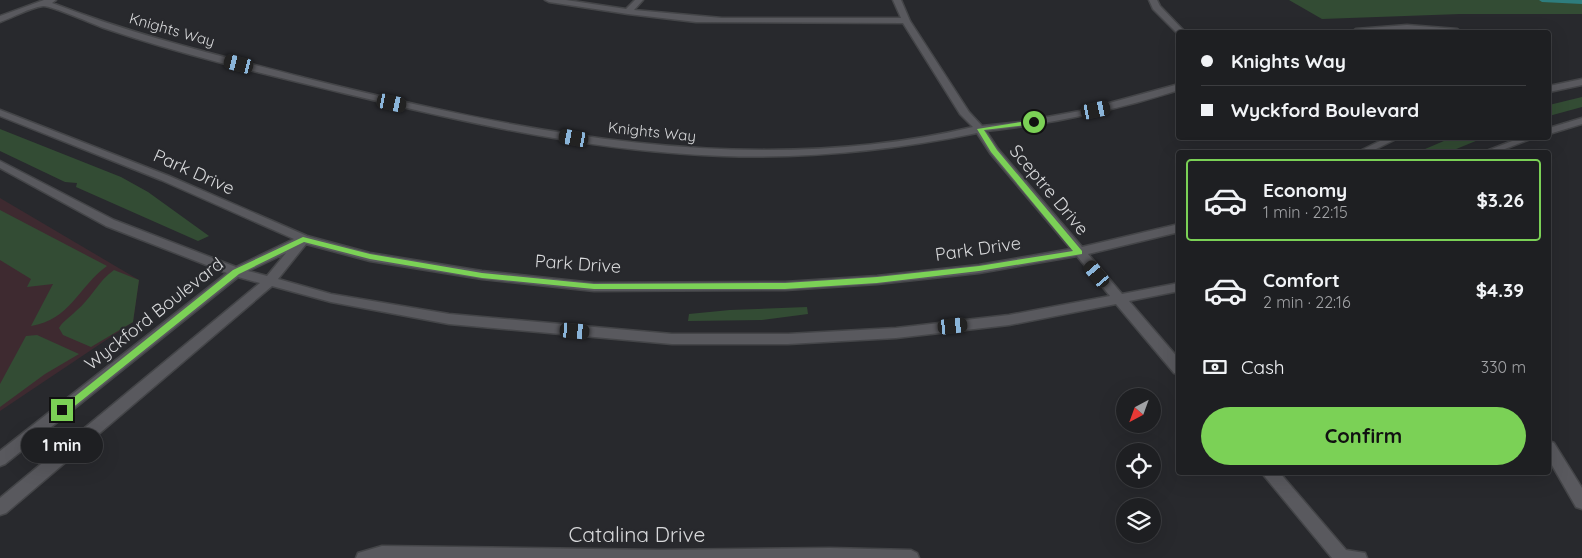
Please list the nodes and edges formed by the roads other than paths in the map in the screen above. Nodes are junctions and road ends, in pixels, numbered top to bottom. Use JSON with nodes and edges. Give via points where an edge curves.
{"nodes":[{"id":1,"x":549,"y":0,"type":"edge"},
{"id":2,"x":640,"y":0,"type":"edge"},
{"id":3,"x":897,"y":0,"type":"edge"},
{"id":4,"x":1153,"y":0,"type":"edge"},
{"id":5,"x":48,"y":1,"type":"edge"},
{"id":6,"x":628,"y":12,"type":"junction"},
{"id":7,"x":0,"y":19,"type":"edge"},
{"id":8,"x":906,"y":21,"type":"junction"},
{"id":9,"x":1179,"y":30,"type":"edge"},
{"id":10,"x":1382,"y":30,"type":"edge"},
{"id":11,"x":1432,"y":30,"type":"edge"},
{"id":12,"x":1582,"y":82,"type":"edge"},
{"id":13,"x":1176,"y":88,"type":"edge"},
{"id":14,"x":1551,"y":89,"type":"edge"},
{"id":15,"x":0,"y":113,"type":"edge"},
{"id":16,"x":1582,"y":121,"type":"edge"},
{"id":17,"x":980,"y":129,"type":"junction"},
{"id":18,"x":1551,"y":130,"type":"edge"},
{"id":19,"x":1390,"y":140,"type":"edge"},
{"id":20,"x":1522,"y":140,"type":"edge"},
{"id":21,"x":1367,"y":150,"type":"edge"},
{"id":22,"x":1495,"y":150,"type":"edge"},
{"id":23,"x":0,"y":164,"type":"edge"},
{"id":24,"x":1176,"y":229,"type":"edge"},
{"id":25,"x":303,"y":240,"type":"junction"},
{"id":26,"x":1079,"y":252,"type":"junction"},
{"id":27,"x":236,"y":272,"type":"junction"},
{"id":28,"x":269,"y":282,"type":"junction"},
{"id":29,"x":1176,"y":288,"type":"edge"},
{"id":30,"x":1118,"y":299,"type":"junction"},
{"id":31,"x":1176,"y":366,"type":"edge"},
{"id":32,"x":1551,"y":450,"type":"edge"},
{"id":33,"x":0,"y":460,"type":"edge"},
{"id":34,"x":1272,"y":475,"type":"edge"},
{"id":35,"x":1582,"y":502,"type":"edge"},
{"id":36,"x":0,"y":508,"type":"edge"},
{"id":37,"x":364,"y":558,"type":"edge"},
{"id":38,"x":911,"y":558,"type":"edge"},
{"id":39,"x":1348,"y":558,"type":"edge"}],
"edges":[{"from":1,"to":6,"type":"street"},
{"from":2,"to":6,"type":"street"},
{"from":3,"to":8,"type":"street","name":"Sceptre Drive"},
{"from":4,"to":9,"type":"street"},
{"from":5,"to":7,"type":"street"},
{"from":5,"to":17,"type":"street","name":"Knights Way","via":[[111,28],[162,44],[374,99],[610,144],[668,150],[783,153],[838,150]]},
{"from":6,"to":8,"type":"street","via":[[741,21]]},
{"from":8,"to":17,"type":"street","name":"Sceptre Drive","via":[[965,114]]},
{"from":10,"to":11,"type":"street"},
{"from":12,"to":14,"type":"street"},
{"from":13,"to":17,"type":"street","name":"Knights Way","via":[[1112,107]]},
{"from":15,"to":25,"type":"street","name":"Park Drive","via":[[165,178]]},
{"from":16,"to":18,"type":"street"},
{"from":17,"to":26,"type":"street","name":"Sceptre Drive","via":[[994,151]]},
{"from":19,"to":21,"type":"street"},
{"from":20,"to":22,"type":"street"},
{"from":23,"to":27,"type":"street","via":[[110,223]]},
{"from":24,"to":26,"type":"street","name":"Park Drive"},
{"from":25,"to":26,"type":"street","name":"Park Drive","via":[[370,257],[473,274],[594,287],[785,286],[877,280],[979,269]]},
{"from":25,"to":27,"type":"street","name":"Wyckford Boulevard"},
{"from":25,"to":28,"type":"street"},
{"from":26,"to":30,"type":"street","name":"Sceptre Drive"},
{"from":27,"to":28,"type":"street"},
{"from":27,"to":33,"type":"street","name":"Wyckford Boulevard"},
{"from":28,"to":30,"type":"street","via":[[331,298],[449,319],[672,339],[788,339],[896,333],[1009,320]]},
{"from":28,"to":36,"type":"street"},
{"from":29,"to":30,"type":"street"},
{"from":30,"to":31,"type":"street","name":"Sceptre Drive"},
{"from":32,"to":35,"type":"street"},
{"from":34,"to":39,"type":"street"},
{"from":37,"to":38,"type":"street","name":"Catalina Drive","via":[[382,554]]}]}
